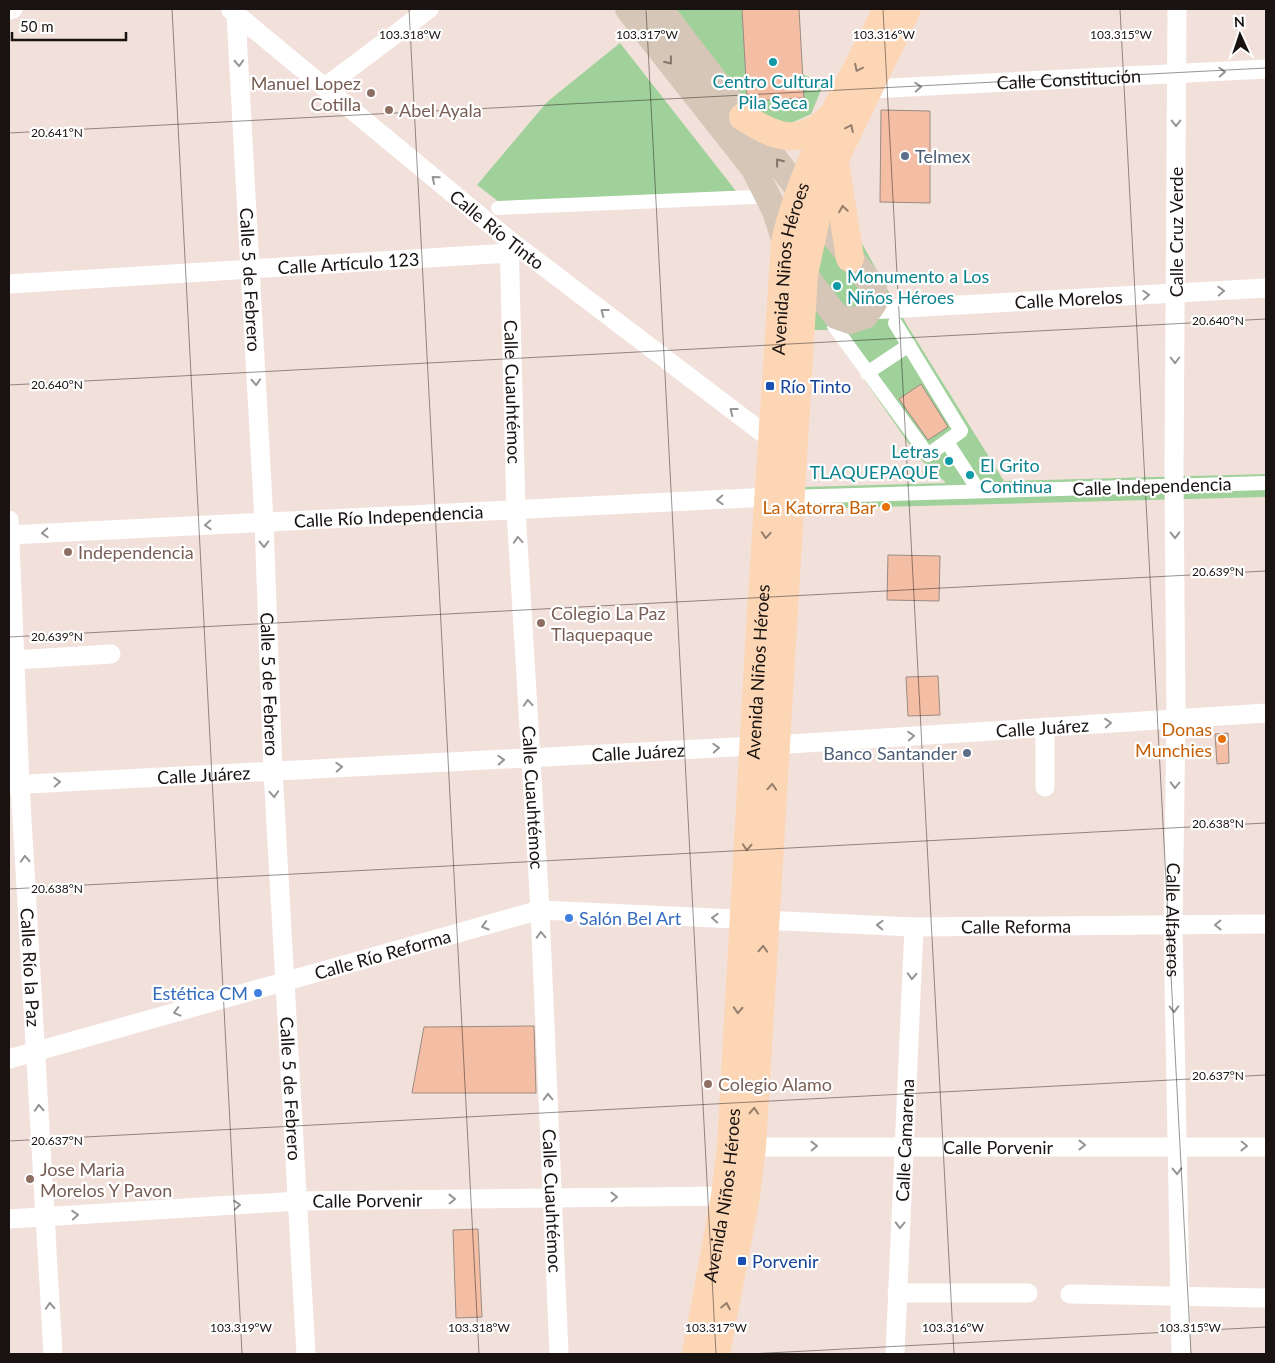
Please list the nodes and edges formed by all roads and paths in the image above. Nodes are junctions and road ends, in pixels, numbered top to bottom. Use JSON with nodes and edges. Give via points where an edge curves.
{"nodes":[{"id":1,"x":13,"y":9,"type":"edge"},
{"id":2,"x":429,"y":9,"type":"edge"},
{"id":3,"x":628,"y":9,"type":"edge"},
{"id":4,"x":660,"y":9,"type":"edge"},
{"id":5,"x":887,"y":9,"type":"edge"},
{"id":6,"x":908,"y":9,"type":"edge"},
{"id":7,"x":1177,"y":9,"type":"edge"},
{"id":8,"x":9,"y":10,"type":"edge"},
{"id":9,"x":236,"y":10,"type":"edge"},
{"id":10,"x":1266,"y":69,"type":"edge"},
{"id":11,"x":1177,"y":74,"type":"junction"},
{"id":12,"x":325,"y":87,"type":"junction"},
{"id":13,"x":870,"y":89,"type":"junction"},
{"id":14,"x":836,"y":112,"type":"junction"},
{"id":15,"x":743,"y":117,"type":"junction"},
{"id":16,"x":835,"y":160,"type":"junction"},
{"id":17,"x":799,"y":188,"type":"junction"},
{"id":18,"x":754,"y":197,"type":"dead end"},
{"id":19,"x":498,"y":208,"type":"dead end"},
{"id":20,"x":816,"y":214,"type":"junction"},
{"id":21,"x":784,"y":242,"type":"junction"},
{"id":22,"x":509,"y":247,"type":"junction"},
{"id":23,"x":850,"y":258,"type":"junction"},
{"id":24,"x":250,"y":269,"type":"junction"},
{"id":25,"x":804,"y":274,"type":"junction"},
{"id":26,"x":9,"y":284,"type":"edge"},
{"id":27,"x":1266,"y":288,"type":"edge"},
{"id":28,"x":1175,"y":294,"type":"junction"},
{"id":29,"x":870,"y":310,"type":"junction"},
{"id":30,"x":896,"y":323,"type":"dead end"},
{"id":31,"x":834,"y":326,"type":"dead end"},
{"id":32,"x":909,"y":346,"type":"junction"},
{"id":33,"x":867,"y":373,"type":"junction"},
{"id":34,"x":772,"y":440,"type":"junction"},
{"id":35,"x":946,"y":442,"type":"junction"},
{"id":36,"x":1266,"y":483,"type":"edge"},
{"id":37,"x":1174,"y":486,"type":"junction"},
{"id":38,"x":979,"y":491,"type":"junction"},
{"id":39,"x":779,"y":497,"type":"junction"},
{"id":40,"x":516,"y":510,"type":"junction"},
{"id":41,"x":264,"y":522,"type":"junction"},
{"id":42,"x":9,"y":530,"type":"edge"},
{"id":43,"x":111,"y":654,"type":"dead end"},
{"id":44,"x":15,"y":660,"type":"junction"},
{"id":45,"x":1266,"y":713,"type":"edge"},
{"id":46,"x":1176,"y":718,"type":"junction"},
{"id":47,"x":1044,"y":727,"type":"junction"},
{"id":48,"x":764,"y":746,"type":"junction"},
{"id":49,"x":532,"y":758,"type":"junction"},
{"id":50,"x":273,"y":771,"type":"junction"},
{"id":51,"x":14,"y":785,"type":"edge"},
{"id":52,"x":1045,"y":786,"type":"dead end"},
{"id":53,"x":540,"y":910,"type":"junction"},
{"id":54,"x":753,"y":920,"type":"junction"},
{"id":55,"x":1266,"y":924,"type":"edge"},
{"id":56,"x":1173,"y":925,"type":"junction"},
{"id":57,"x":914,"y":927,"type":"junction"},
{"id":58,"x":286,"y":983,"type":"junction"},
{"id":59,"x":36,"y":1050,"type":"junction"},
{"id":60,"x":9,"y":1058,"type":"edge"},
{"id":61,"x":904,"y":1145,"type":"junction"},
{"id":62,"x":1176,"y":1145,"type":"junction"},
{"id":63,"x":741,"y":1147,"type":"junction"},
{"id":64,"x":1266,"y":1147,"type":"edge"},
{"id":65,"x":726,"y":1196,"type":"junction"},
{"id":66,"x":552,"y":1198,"type":"junction"},
{"id":67,"x":298,"y":1201,"type":"junction"},
{"id":68,"x":46,"y":1217,"type":"junction"},
{"id":69,"x":9,"y":1219,"type":"edge"},
{"id":70,"x":898,"y":1292,"type":"junction"},
{"id":71,"x":1028,"y":1293,"type":"dead end"},
{"id":72,"x":1070,"y":1294,"type":"dead end"},
{"id":73,"x":1179,"y":1296,"type":"junction"},
{"id":74,"x":1266,"y":1298,"type":"edge"},
{"id":75,"x":53,"y":1354,"type":"edge"},
{"id":76,"x":306,"y":1354,"type":"edge"},
{"id":77,"x":559,"y":1354,"type":"edge"},
{"id":78,"x":696,"y":1354,"type":"edge"},
{"id":79,"x":716,"y":1354,"type":"edge"},
{"id":80,"x":895,"y":1354,"type":"edge"},
{"id":81,"x":1180,"y":1354,"type":"edge"}],
"edges":[{"from":1,"to":8,"type":"street"},
{"from":2,"to":12,"type":"street"},
{"from":3,"to":21,"type":"main road","one_way":true,"via":[[754,170],[775,211]]},
{"from":4,"to":15,"type":"main road"},
{"from":5,"to":14,"type":"main road","name":"Avenida Niños Héroes","one_way":true},
{"from":6,"to":13,"type":"main road","name":"Avenida Niños Héroes"},
{"from":7,"to":11,"type":"street","name":"Calle Cruz Verde"},
{"from":9,"to":12,"type":"street","name":"Calle Río Tinto"},
{"from":9,"to":24,"type":"street","name":"Calle 5 de Febrero","one_way":true},
{"from":11,"to":10,"type":"street","name":"Calle Constitución","one_way":true},
{"from":13,"to":11,"type":"street","name":"Calle Constitución","one_way":true},
{"from":11,"to":28,"type":"street","name":"Calle Cruz Verde","one_way":true},
{"from":22,"to":12,"type":"street","name":"Calle Río Tinto","one_way":true},
{"from":16,"to":13,"type":"main road","name":"Avenida Niños Héroes","one_way":true},
{"from":14,"to":15,"type":"main road","via":[[814,130],[794,137],[772,134]]},
{"from":14,"to":17,"type":"main road","name":"Avenida Niños Héroes"},
{"from":17,"to":15,"type":"main road","one_way":true},
{"from":16,"to":20,"type":"main road","name":"Avenida Niños Héroes"},
{"from":23,"to":16,"type":"main road","one_way":true},
{"from":17,"to":20,"type":"main road"},
{"from":17,"to":21,"type":"main road","name":"Avenida Niños Héroes"},
{"from":18,"to":19,"type":"street"},
{"from":20,"to":23,"type":"main road"},
{"from":20,"to":25,"type":"main road","name":"Avenida Niños Héroes"},
{"from":21,"to":25,"type":"main road"},
{"from":21,"to":34,"type":"main road","name":"Avenida Niños Héroes"},
{"from":22,"to":24,"type":"street","name":"Calle Artículo 123"},
{"from":34,"to":22,"type":"street","name":"Calle Río Tinto","one_way":true},
{"from":22,"to":40,"type":"street","name":"Calle Cuauhtémoc"},
{"from":23,"to":29,"type":"main road","via":[[874,288],[874,303]]},
{"from":24,"to":26,"type":"street","name":"Calle Artículo 123"},
{"from":24,"to":41,"type":"street","name":"Calle 5 de Febrero","one_way":true},
{"from":25,"to":29,"type":"main road","via":[[836,316],[858,320]]},
{"from":25,"to":39,"type":"main road","name":"Avenida Niños Héroes"},
{"from":28,"to":27,"type":"street","name":"Calle Morelos","one_way":true},
{"from":29,"to":28,"type":"street","name":"Calle Morelos","one_way":true},
{"from":28,"to":37,"type":"street","name":"Calle Cruz Verde","one_way":true},
{"from":30,"to":32,"type":"street"},
{"from":31,"to":33,"type":"street"},
{"from":32,"to":33,"type":"street"},
{"from":32,"to":35,"type":"street","via":[[961,431]]},
{"from":33,"to":35,"type":"street","via":[[928,455]]},
{"from":34,"to":39,"type":"main road","name":"Avenida Niños Héroes"},
{"from":35,"to":38,"type":"street"},
{"from":36,"to":37,"type":"street","name":"Calle Independencia"},
{"from":37,"to":38,"type":"street","name":"Calle Independencia"},
{"from":37,"to":46,"type":"street","name":"Calle Alfareros","one_way":true},
{"from":38,"to":39,"type":"street","name":"Calle Independencia"},
{"from":39,"to":40,"type":"street","name":"Calle Río Independencia","one_way":true},
{"from":39,"to":48,"type":"main road","name":"Avenida Niños Héroes"},
{"from":40,"to":41,"type":"street","name":"Calle Río Independencia"},
{"from":49,"to":40,"type":"street","name":"Calle Cuauhtémoc","one_way":true},
{"from":41,"to":42,"type":"street","name":"Calle Río Independencia","one_way":true},
{"from":41,"to":50,"type":"street","name":"Calle 5 de Febrero","one_way":true},
{"from":42,"to":44,"type":"street","name":"Calle Río la Paz"},
{"from":43,"to":44,"type":"street"},
{"from":44,"to":51,"type":"street","name":"Calle Río la Paz"},
{"from":45,"to":46,"type":"street","name":"Calle Juárez"},
{"from":47,"to":46,"type":"street","name":"Calle Juárez","one_way":true},
{"from":46,"to":56,"type":"street","name":"Calle Alfareros","one_way":true},
{"from":48,"to":47,"type":"street","name":"Calle Juárez","one_way":true},
{"from":47,"to":52,"type":"street"},
{"from":49,"to":48,"type":"street","name":"Calle Juárez","one_way":true},
{"from":48,"to":54,"type":"main road","name":"Avenida Niños Héroes"},
{"from":50,"to":49,"type":"street","name":"Calle Juárez","one_way":true},
{"from":49,"to":53,"type":"street","name":"Calle Cuauhtémoc"},
{"from":51,"to":50,"type":"street","name":"Calle Juárez","one_way":true},
{"from":50,"to":58,"type":"street","name":"Calle 5 de Febrero","one_way":true},
{"from":59,"to":51,"type":"street","name":"Calle Río la Paz","one_way":true},
{"from":54,"to":53,"type":"street","name":"Calle Río Reforma","one_way":true},
{"from":53,"to":58,"type":"street","name":"Calle Río Reforma","one_way":true},
{"from":66,"to":53,"type":"street","name":"Calle Cuauhtémoc","one_way":true},
{"from":57,"to":54,"type":"street","name":"Calle Reforma","one_way":true},
{"from":54,"to":63,"type":"main road","name":"Avenida Niños Héroes"},
{"from":55,"to":56,"type":"street","name":"Calle Reforma","one_way":true},
{"from":56,"to":57,"type":"street","name":"Calle Reforma"},
{"from":56,"to":62,"type":"street","name":"Calle Alfareros","one_way":true},
{"from":57,"to":61,"type":"street","name":"Calle Camarena","one_way":true},
{"from":58,"to":59,"type":"street","name":"Calle Río Reforma","one_way":true},
{"from":58,"to":67,"type":"street","name":"Calle 5 de Febrero"},
{"from":59,"to":60,"type":"street","name":"Calle Río Reforma"},
{"from":68,"to":59,"type":"street","name":"Calle Río la Paz","one_way":true},
{"from":61,"to":62,"type":"street","name":"Calle Porvenir","one_way":true},
{"from":63,"to":61,"type":"street","name":"Calle Porvenir","one_way":true},
{"from":61,"to":70,"type":"street","name":"Calle Camarena","one_way":true},
{"from":62,"to":64,"type":"street","name":"Calle Porvenir","one_way":true},
{"from":62,"to":73,"type":"street","name":"Calle Alfareros","one_way":true},
{"from":63,"to":65,"type":"main road","name":"Avenida Niños Héroes"},
{"from":79,"to":63,"type":"main road","name":"Avenida Niños Héroes","one_way":true,"via":[[746,1196]]},
{"from":66,"to":65,"type":"street","name":"Calle Porvenir","one_way":true},
{"from":65,"to":78,"type":"main road","name":"Avenida Niños Héroes"},
{"from":67,"to":66,"type":"street","name":"Calle Porvenir","one_way":true},
{"from":66,"to":77,"type":"street","name":"Calle Cuauhtémoc"},
{"from":68,"to":67,"type":"street","name":"Calle Porvenir","one_way":true},
{"from":67,"to":76,"type":"street","name":"Calle 5 de Febrero"},
{"from":68,"to":69,"type":"street","name":"Calle Porvenir"},
{"from":75,"to":68,"type":"street","name":"Calle Río la Paz","one_way":true},
{"from":70,"to":71,"type":"street"},
{"from":70,"to":80,"type":"street","name":"Calle Camarena"},
{"from":72,"to":73,"type":"street"},
{"from":73,"to":74,"type":"street"},
{"from":73,"to":81,"type":"street","name":"Calle Alfareros"}]}
